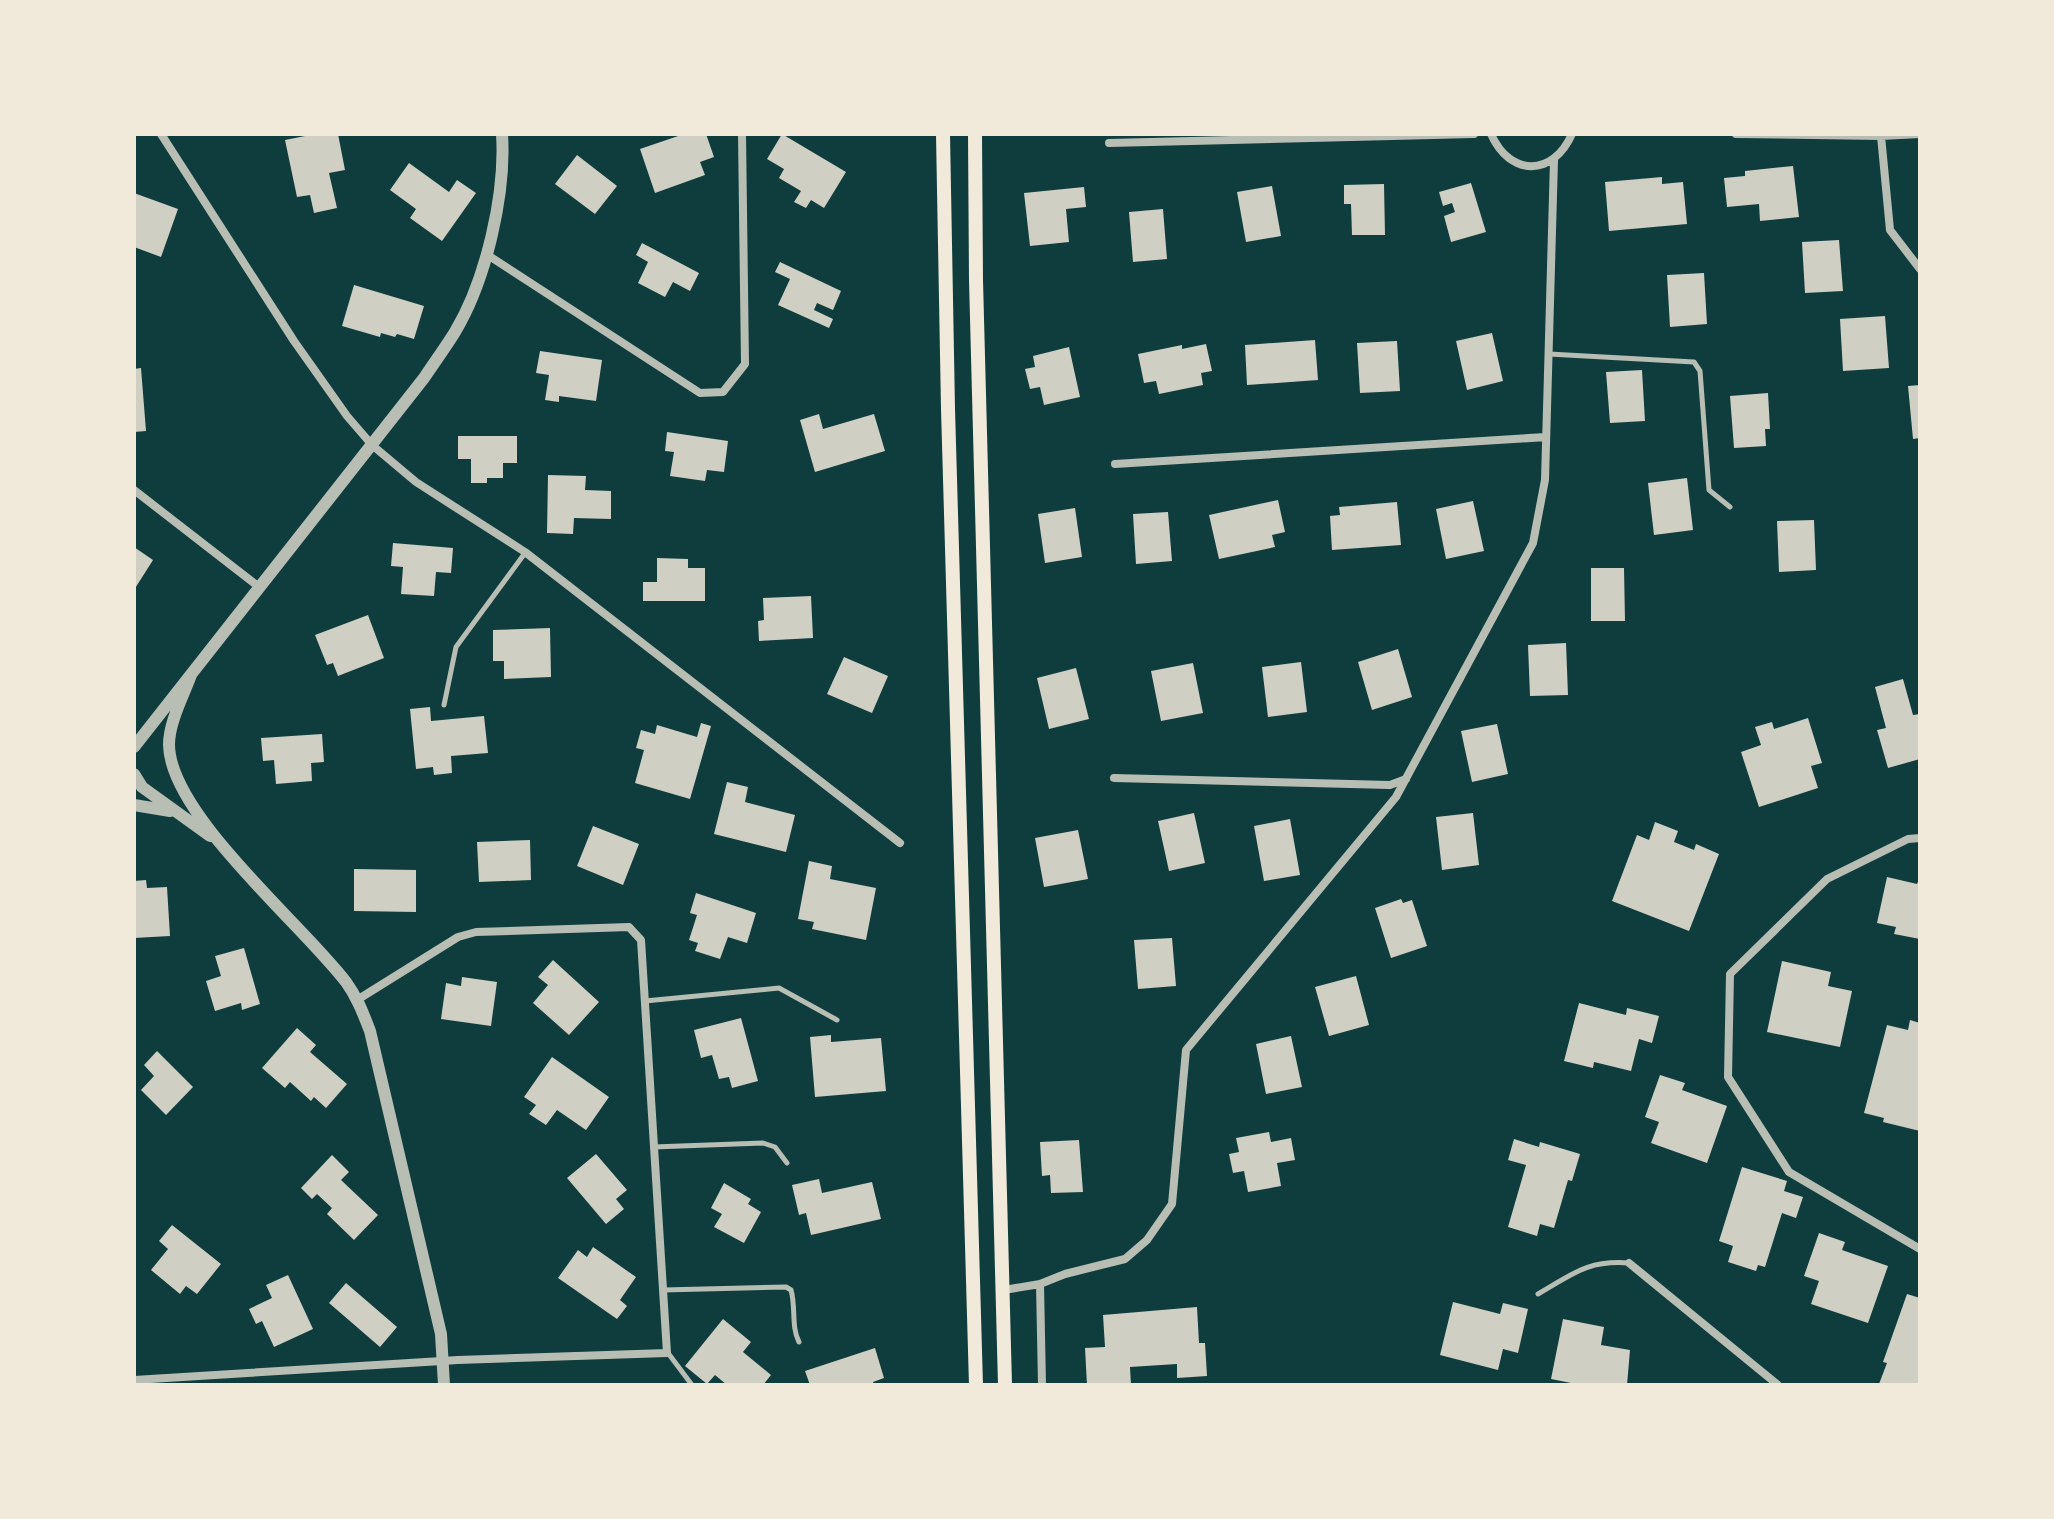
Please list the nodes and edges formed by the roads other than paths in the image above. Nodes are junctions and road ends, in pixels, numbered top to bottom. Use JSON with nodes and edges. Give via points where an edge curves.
{"nodes":[{"id":1,"x":161,"y":134,"type":"edge"},
{"id":2,"x":502,"y":134,"type":"edge"},
{"id":3,"x":742,"y":134,"type":"edge"},
{"id":4,"x":943,"y":134,"type":"edge"},
{"id":5,"x":975,"y":134,"type":"edge"},
{"id":6,"x":1474,"y":134,"type":"edge"},
{"id":7,"x":1491,"y":134,"type":"edge"},
{"id":8,"x":1572,"y":134,"type":"edge"},
{"id":9,"x":1736,"y":134,"type":"edge"},
{"id":10,"x":1920,"y":134,"type":"edge"},
{"id":11,"x":1881,"y":136,"type":"junction"},
{"id":12,"x":1109,"y":143,"type":"dead end"},
{"id":13,"x":1554,"y":160,"type":"junction"},
{"id":14,"x":486,"y":254,"type":"junction"},
{"id":15,"x":1920,"y":269,"type":"edge"},
{"id":16,"x":1549,"y":354,"type":"junction"},
{"id":17,"x":1546,"y":437,"type":"junction"},
{"id":18,"x":372,"y":445,"type":"junction"},
{"id":19,"x":1115,"y":464,"type":"dead end"},
{"id":20,"x":134,"y":490,"type":"edge"},
{"id":21,"x":1730,"y":507,"type":"dead end"},
{"id":22,"x":525,"y":552,"type":"junction"},
{"id":23,"x":259,"y":587,"type":"junction"},
{"id":24,"x":191,"y":675,"type":"junction"},
{"id":25,"x":444,"y":705,"type":"dead end"},
{"id":26,"x":135,"y":747,"type":"edge"},
{"id":27,"x":134,"y":774,"type":"edge"},
{"id":28,"x":1114,"y":778,"type":"dead end"},
{"id":29,"x":1406,"y":779,"type":"junction"},
{"id":30,"x":134,"y":805,"type":"edge"},
{"id":31,"x":178,"y":813,"type":"junction"},
{"id":32,"x":1920,"y":838,"type":"edge"},
{"id":33,"x":900,"y":843,"type":"dead end"},
{"id":34,"x":225,"y":848,"type":"junction"},
{"id":35,"x":357,"y":1000,"type":"junction"},
{"id":36,"x":644,"y":1001,"type":"junction"},
{"id":37,"x":837,"y":1020,"type":"dead end"},
{"id":38,"x":653,"y":1147,"type":"junction"},
{"id":39,"x":787,"y":1163,"type":"dead end"},
{"id":40,"x":1920,"y":1249,"type":"edge"},
{"id":41,"x":1629,"y":1263,"type":"joint"},
{"id":42,"x":1040,"y":1284,"type":"junction"},
{"id":43,"x":663,"y":1290,"type":"junction"},
{"id":44,"x":1004,"y":1290,"type":"junction"},
{"id":45,"x":1538,"y":1294,"type":"dead end"},
{"id":46,"x":799,"y":1342,"type":"dead end"},
{"id":47,"x":667,"y":1353,"type":"junction"},
{"id":48,"x":443,"y":1361,"type":"junction"},
{"id":49,"x":134,"y":1380,"type":"edge"},
{"id":50,"x":444,"y":1385,"type":"edge"},
{"id":51,"x":692,"y":1385,"type":"edge"},
{"id":52,"x":976,"y":1385,"type":"edge"},
{"id":53,"x":1005,"y":1385,"type":"edge"},
{"id":54,"x":1042,"y":1385,"type":"edge"},
{"id":55,"x":1778,"y":1385,"type":"edge"}],
"edges":[{"from":1,"to":18,"type":"street","via":[[294,341]]},
{"from":2,"to":14,"type":"street","via":[[497,206]]},
{"from":3,"to":14,"type":"street","via":[[745,364],[723,392],[700,393]]},
{"from":4,"to":52,"type":"main road"},
{"from":5,"to":44,"type":"main road"},
{"from":6,"to":12,"type":"street"},
{"from":7,"to":13,"type":"street","via":[[1507,158],[1526,166]]},
{"from":8,"to":13,"type":"street"},
{"from":9,"to":11,"type":"street"},
{"from":10,"to":11,"type":"street"},
{"from":11,"to":15,"type":"street","via":[[1890,230]]},
{"from":13,"to":16,"type":"street"},
{"from":14,"to":18,"type":"street","via":[[456,330]]},
{"from":16,"to":17,"type":"street"},
{"from":16,"to":21,"type":"lane","via":[[1694,362],[1700,371],[1709,490]]},
{"from":17,"to":19,"type":"street"},
{"from":17,"to":29,"type":"street","via":[[1545,480],[1533,543]]},
{"from":18,"to":22,"type":"street","via":[[416,482]]},
{"from":18,"to":23,"type":"street"},
{"from":20,"to":23,"type":"street"},
{"from":22,"to":25,"type":"lane","via":[[456,647]]},
{"from":22,"to":33,"type":"street"},
{"from":23,"to":24,"type":"street"},
{"from":24,"to":26,"type":"street"},
{"from":24,"to":34,"type":"street","via":[[172,727],[171,754],[179,781]]},
{"from":27,"to":31,"type":"street","via":[[142,787]]},
{"from":28,"to":29,"type":"street","via":[[1390,785]]},
{"from":29,"to":42,"type":"street","via":[[1186,1050],[1172,1204],[1147,1240],[1125,1259]]},
{"from":30,"to":31,"type":"street"},
{"from":31,"to":34,"type":"street"},
{"from":32,"to":40,"type":"street","via":[[1827,879],[1730,974],[1728,1077],[1789,1172]]},
{"from":34,"to":35,"type":"street"},
{"from":35,"to":36,"type":"street","via":[[458,937],[476,932],[629,927],[641,940]]},
{"from":35,"to":48,"type":"street","via":[[370,1031],[438,1319]]},
{"from":36,"to":37,"type":"lane","via":[[779,988]]},
{"from":36,"to":38,"type":"street"},
{"from":38,"to":39,"type":"lane","via":[[763,1143],[775,1147]]},
{"from":38,"to":43,"type":"street"},
{"from":41,"to":45,"type":"lane","via":[[1588,1265]]},
{"from":41,"to":55,"type":"street"},
{"from":42,"to":44,"type":"street"},
{"from":42,"to":54,"type":"street"},
{"from":43,"to":46,"type":"lane","via":[[786,1287],[793,1297]]},
{"from":43,"to":47,"type":"street"},
{"from":44,"to":53,"type":"main road"},
{"from":47,"to":48,"type":"street"},
{"from":47,"to":51,"type":"lane"},
{"from":48,"to":49,"type":"street"},
{"from":48,"to":50,"type":"street"}]}
